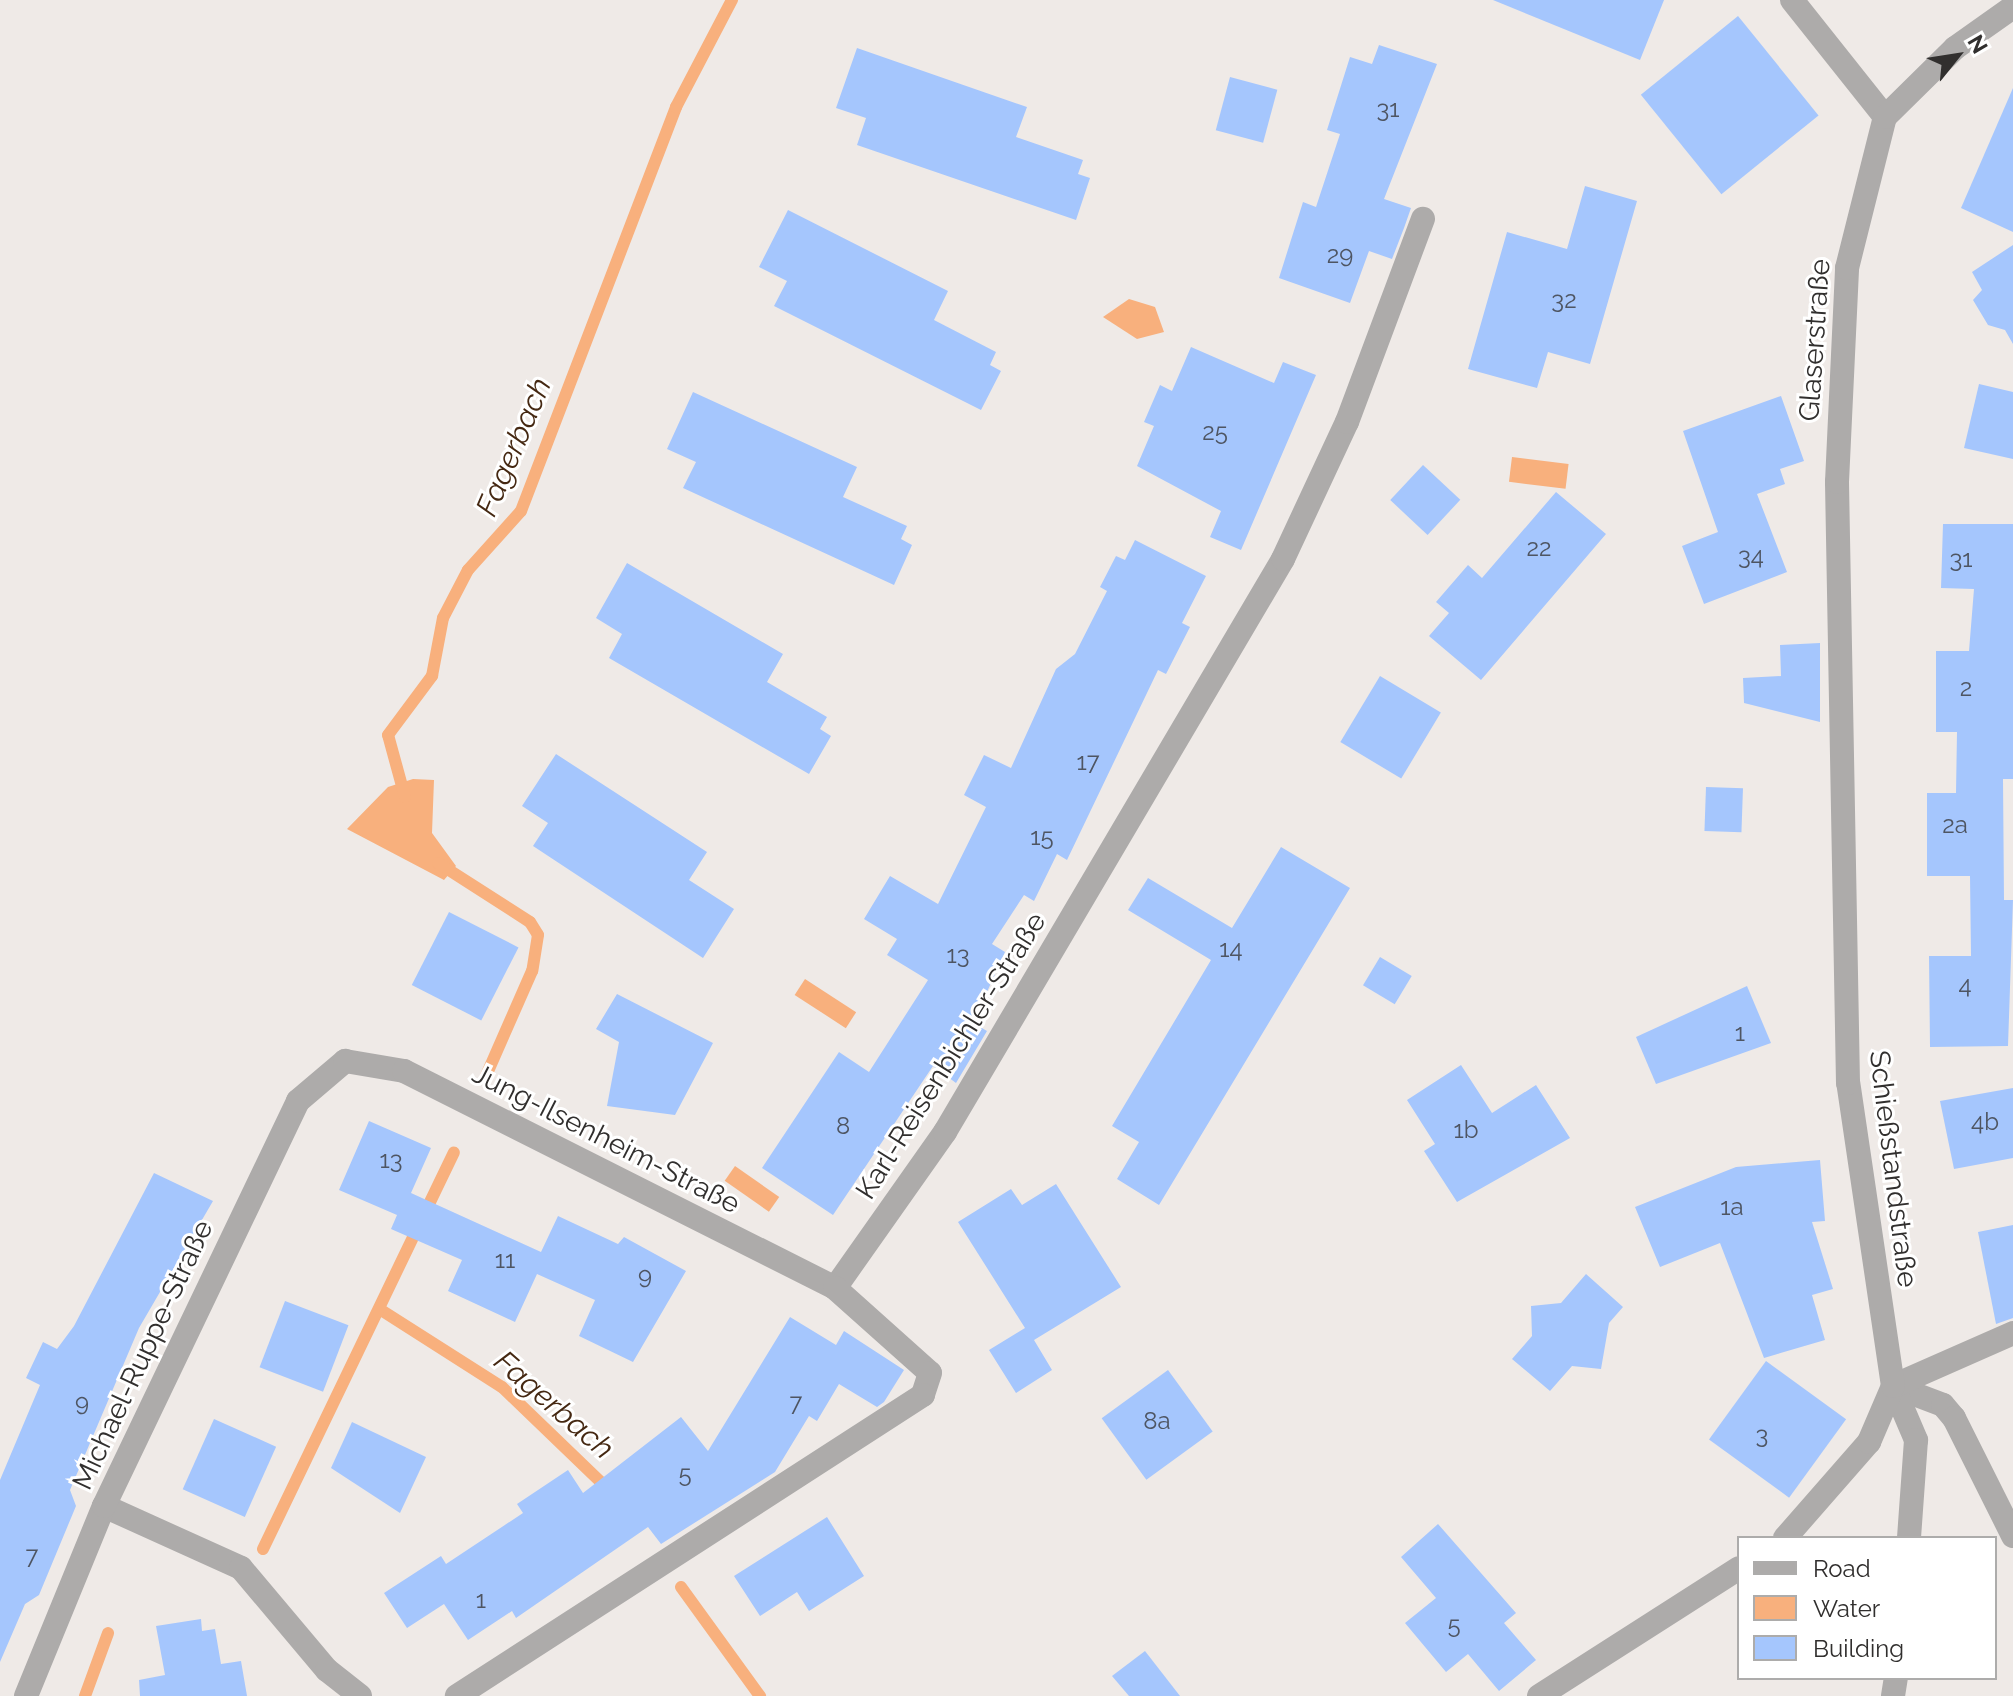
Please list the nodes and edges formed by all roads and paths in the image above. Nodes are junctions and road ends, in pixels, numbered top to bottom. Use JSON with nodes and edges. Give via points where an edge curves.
{"nodes":[{"id":1,"x":1792,"y":0,"type":"edge"},
{"id":2,"x":2013,"y":7,"type":"edge"},
{"id":3,"x":1885,"y":117,"type":"junction"},
{"id":4,"x":1423,"y":219,"type":"dead end"},
{"id":5,"x":1840,"y":673,"type":"joint"},
{"id":6,"x":345,"y":1061,"type":"joint"},
{"id":7,"x":835,"y":1288,"type":"junction"},
{"id":8,"x":2013,"y":1333,"type":"edge"},
{"id":9,"x":1893,"y":1386,"type":"junction"},
{"id":10,"x":104,"y":1506,"type":"junction"},
{"id":11,"x":1787,"y":1536,"type":"edge"},
{"id":12,"x":1909,"y":1536,"type":"edge"},
{"id":13,"x":2013,"y":1536,"type":"edge"},
{"id":14,"x":1737,"y":1569,"type":"edge"},
{"id":15,"x":26,"y":1696,"type":"edge"},
{"id":16,"x":360,"y":1696,"type":"edge"},
{"id":17,"x":457,"y":1696,"type":"edge"},
{"id":18,"x":1539,"y":1696,"type":"edge"}],
"edges":[{"from":1,"to":3,"type":"street"},
{"from":2,"to":3,"type":"street","via":[[1955,48]]},
{"from":3,"to":5,"type":"street","name":"Glaserstraße","via":[[1843,301]]},
{"from":4,"to":7,"type":"street","name":"Karl-Reisenbichler-Straße","via":[[1347,422],[1283,559],[945,1132]]},
{"from":5,"to":9,"type":"street","name":"Schießstandstraße","via":[[1848,1083]]},
{"from":6,"to":7,"type":"street","name":"Jung-Ilsenheim-Straße","via":[[404,1071]]},
{"from":6,"to":10,"type":"street","name":"Michael-Ruppe-Straße","via":[[298,1101]]},
{"from":7,"to":17,"type":"street","via":[[918,1357],[930,1373],[923,1395]]},
{"from":8,"to":9,"type":"street"},
{"from":9,"to":11,"type":"street","via":[[1862,1453]]},
{"from":9,"to":12,"type":"street","name":"Schießstandstraße","via":[[1916,1440]]},
{"from":9,"to":13,"type":"street","via":[[1949,1411],[1990,1477]]},
{"from":10,"to":15,"type":"street","name":"Michael-Ruppe-Straße"},
{"from":10,"to":16,"type":"street","via":[[241,1568],[327,1670]]},
{"from":14,"to":18,"type":"street"}]}
